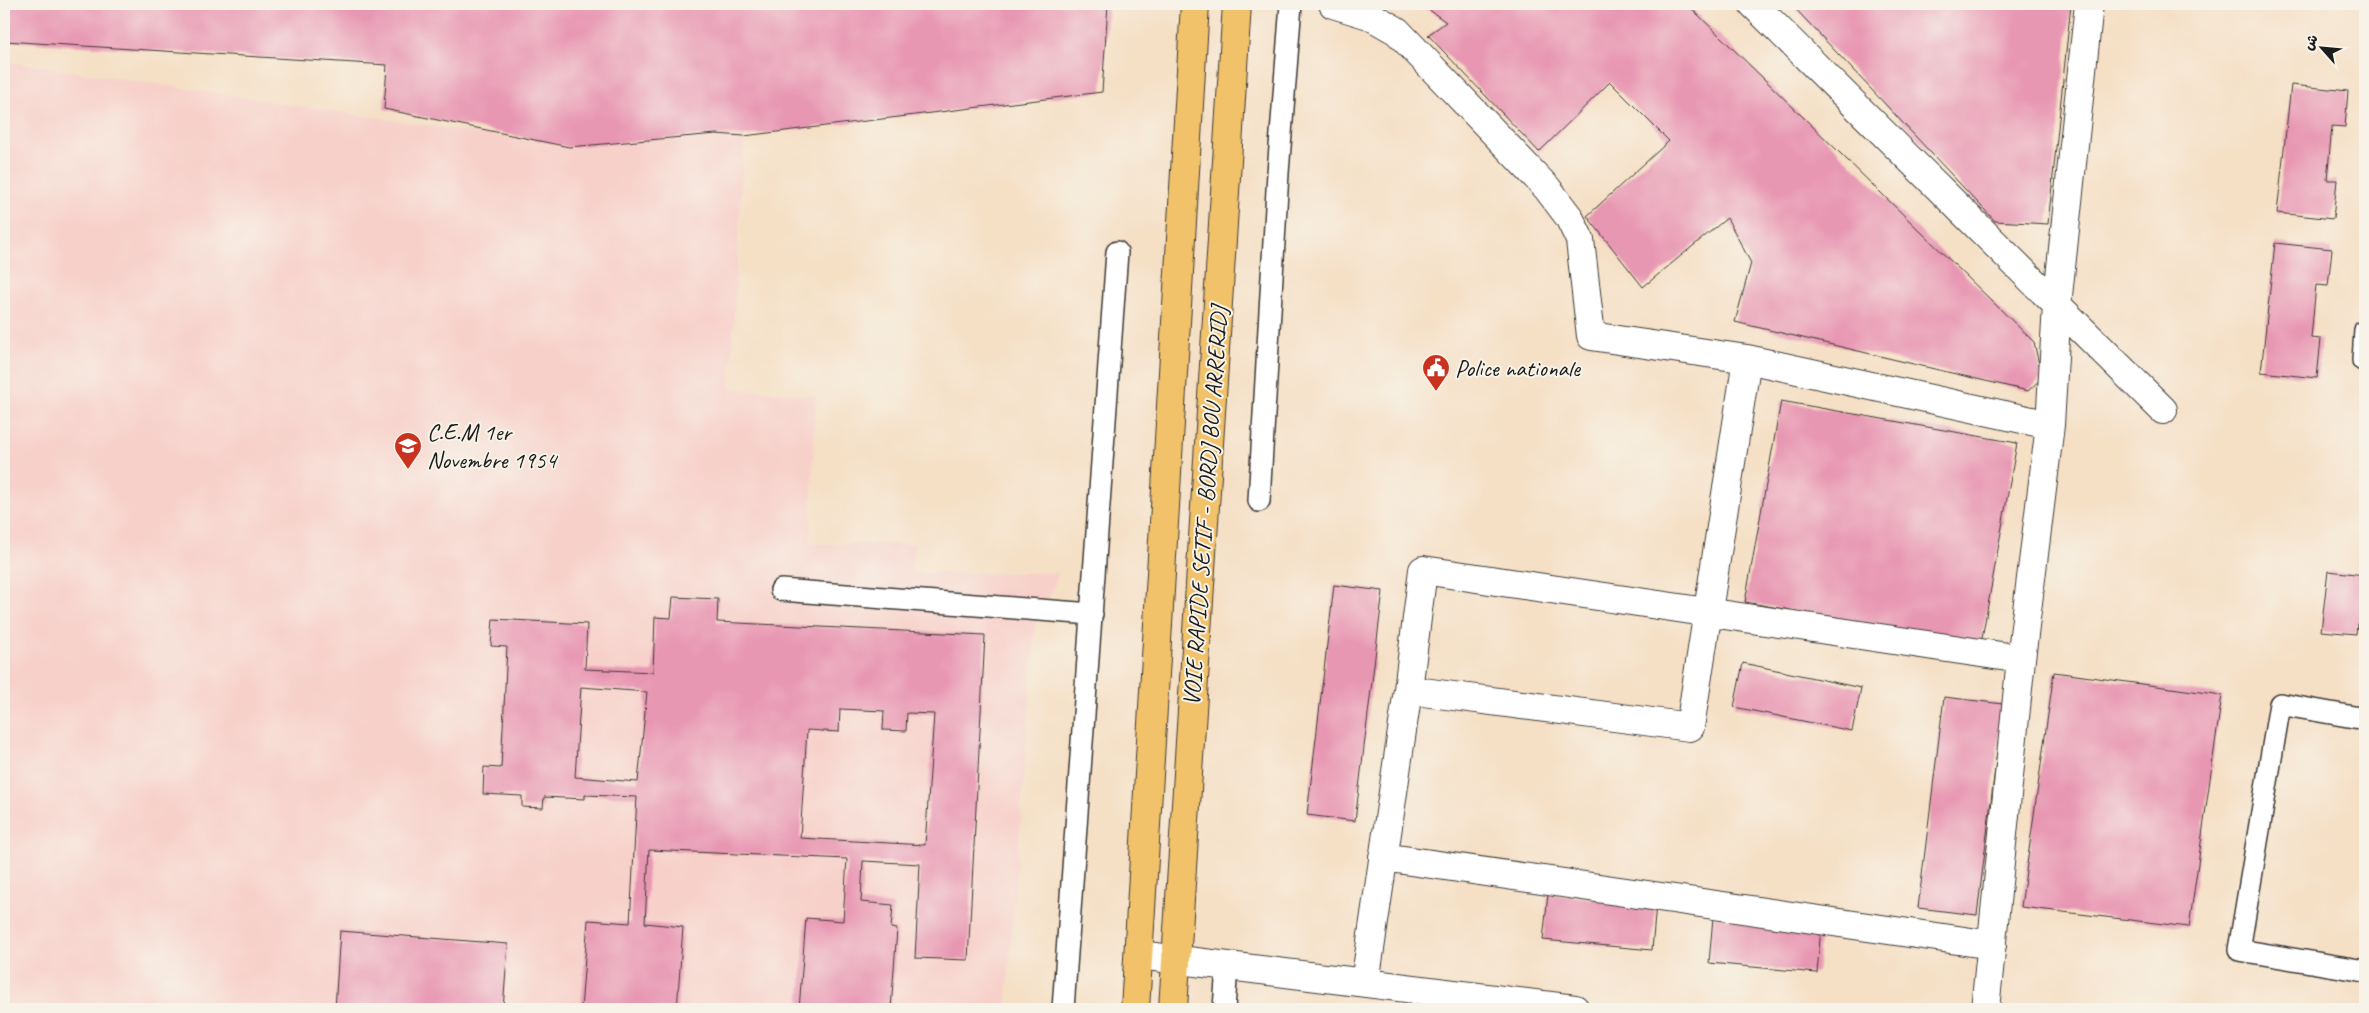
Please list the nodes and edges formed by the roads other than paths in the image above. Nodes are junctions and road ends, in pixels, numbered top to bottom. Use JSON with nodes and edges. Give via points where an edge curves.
{"nodes":[{"id":1,"x":1195,"y":4,"type":"edge"},
{"id":2,"x":1237,"y":4,"type":"edge"},
{"id":3,"x":1291,"y":4,"type":"edge"},
{"id":4,"x":1333,"y":4,"type":"edge"},
{"id":5,"x":1753,"y":4,"type":"edge"},
{"id":6,"x":2089,"y":4,"type":"edge"},
{"id":7,"x":1117,"y":252,"type":"dead end"},
{"id":8,"x":2057,"y":305,"type":"junction"},
{"id":9,"x":2365,"y":330,"type":"edge"},
{"id":10,"x":1747,"y":359,"type":"junction"},
{"id":11,"x":2365,"y":361,"type":"edge"},
{"id":12,"x":2163,"y":410,"type":"dead end"},
{"id":13,"x":2050,"y":426,"type":"junction"},
{"id":14,"x":1259,"y":501,"type":"dead end"},
{"id":15,"x":781,"y":590,"type":"dead end"},
{"id":16,"x":1707,"y":612,"type":"junction"},
{"id":17,"x":1092,"y":614,"type":"junction"},
{"id":18,"x":2021,"y":659,"type":"junction"},
{"id":19,"x":1408,"y":690,"type":"junction"},
{"id":20,"x":2365,"y":719,"type":"edge"},
{"id":21,"x":1383,"y":857,"type":"junction"},
{"id":22,"x":1992,"y":945,"type":"junction"},
{"id":23,"x":1139,"y":955,"type":"junction"},
{"id":24,"x":1175,"y":959,"type":"junction"},
{"id":25,"x":1227,"y":966,"type":"junction"},
{"id":26,"x":2365,"y":971,"type":"edge"},
{"id":27,"x":1365,"y":983,"type":"junction"},
{"id":28,"x":1063,"y":1009,"type":"edge"},
{"id":29,"x":1135,"y":1009,"type":"edge"},
{"id":30,"x":1173,"y":1009,"type":"edge"},
{"id":31,"x":1224,"y":1009,"type":"edge"},
{"id":32,"x":1575,"y":1009,"type":"edge"},
{"id":33,"x":1985,"y":1009,"type":"edge"}],
"edges":[{"from":1,"to":23,"type":"highway","name":"VOIE RAPIDE SETIF - BORDJ BOU ARRERIDJ"},
{"from":2,"to":24,"type":"highway","name":"VOIE RAPIDE SETIF - BORDJ BOU ARRERIDJ"},
{"from":3,"to":14,"type":"lane"},
{"from":4,"to":10,"type":"street","via":[[1369,15],[1397,31],[1548,188],[1569,217],[1580,240],[1591,336]]},
{"from":5,"to":8,"type":"street"},
{"from":6,"to":8,"type":"street"},
{"from":7,"to":17,"type":"lane"},
{"from":8,"to":12,"type":"street"},
{"from":8,"to":13,"type":"street"},
{"from":9,"to":11,"type":"lane"},
{"from":10,"to":13,"type":"street"},
{"from":10,"to":16,"type":"street"},
{"from":13,"to":18,"type":"street"},
{"from":15,"to":17,"type":"lane"},
{"from":16,"to":18,"type":"street"},
{"from":16,"to":19,"type":"street","via":[[1690,727]]},
{"from":16,"to":19,"type":"street","via":[[1423,570]]},
{"from":17,"to":28,"type":"lane"},
{"from":18,"to":22,"type":"street"},
{"from":19,"to":21,"type":"street"},
{"from":20,"to":26,"type":"lane","via":[[2280,704],[2239,950]]},
{"from":21,"to":22,"type":"street"},
{"from":21,"to":27,"type":"street"},
{"from":22,"to":33,"type":"street"},
{"from":23,"to":24,"type":"street"},
{"from":23,"to":29,"type":"highway","name":"VOIE RAPIDE SETIF - BORDJ BOU ARRERIDJ"},
{"from":24,"to":25,"type":"street"},
{"from":24,"to":30,"type":"highway","name":"VOIE RAPIDE SETIF - BORDJ BOU ARRERIDJ"},
{"from":25,"to":27,"type":"street"},
{"from":25,"to":31,"type":"lane"},
{"from":27,"to":32,"type":"street"}]}
